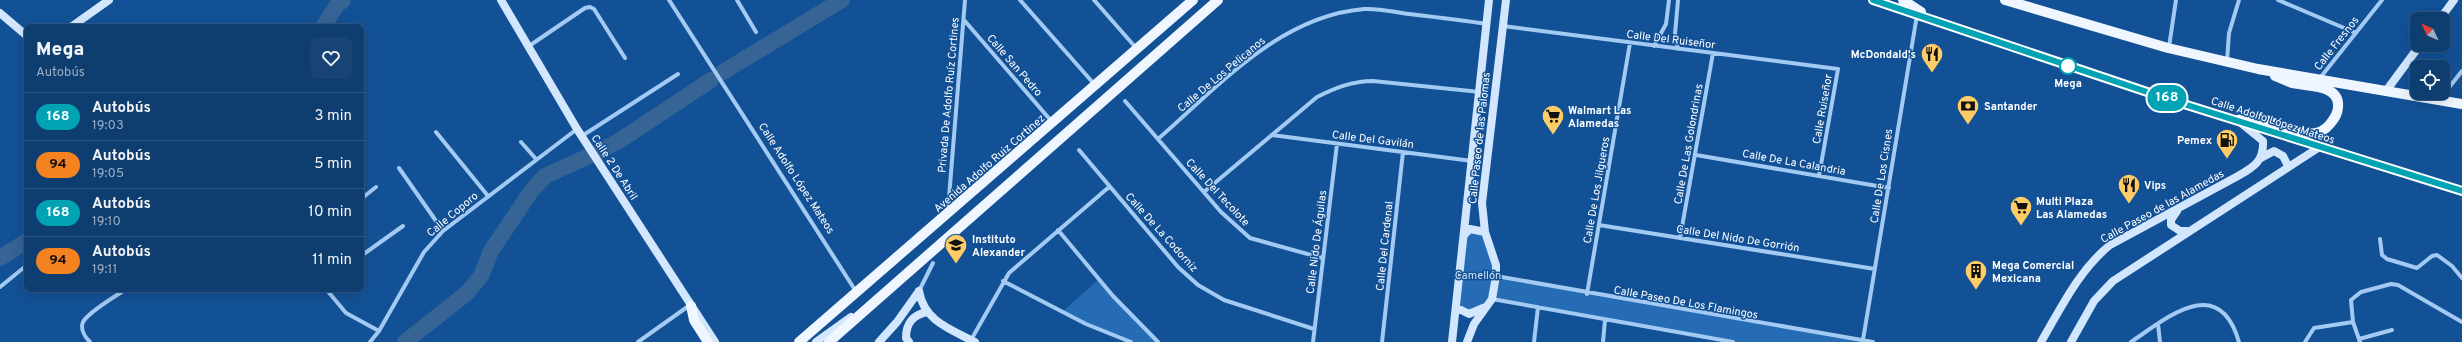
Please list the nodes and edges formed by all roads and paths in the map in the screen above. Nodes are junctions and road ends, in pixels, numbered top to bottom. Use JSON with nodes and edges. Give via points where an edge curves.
{"nodes":[{"id":1,"x":501,"y":0,"type":"edge"},
{"id":2,"x":669,"y":0,"type":"edge"},
{"id":3,"x":737,"y":0,"type":"edge"},
{"id":4,"x":965,"y":0,"type":"edge"},
{"id":5,"x":1020,"y":0,"type":"edge"},
{"id":6,"x":1094,"y":0,"type":"edge"},
{"id":7,"x":1193,"y":0,"type":"edge"},
{"id":8,"x":1218,"y":0,"type":"edge"},
{"id":9,"x":1489,"y":0,"type":"edge"},
{"id":10,"x":1506,"y":0,"type":"edge"},
{"id":11,"x":1669,"y":0,"type":"edge"},
{"id":12,"x":1678,"y":0,"type":"edge"},
{"id":13,"x":1873,"y":0,"type":"edge"},
{"id":14,"x":1903,"y":0,"type":"edge"},
{"id":15,"x":2176,"y":0,"type":"edge"},
{"id":16,"x":2239,"y":0,"type":"edge"},
{"id":17,"x":2278,"y":0,"type":"edge"},
{"id":18,"x":2382,"y":0,"type":"edge"},
{"id":19,"x":2454,"y":0,"type":"edge"},
{"id":20,"x":106,"y":1,"type":"edge"},
{"id":21,"x":2011,"y":1,"type":"edge"},
{"id":22,"x":2445,"y":12,"type":"edge"},
{"id":23,"x":0,"y":13,"type":"edge"},
{"id":24,"x":1917,"y":15,"type":"junction"},
{"id":25,"x":964,"y":20,"type":"junction"},
{"id":26,"x":1934,"y":20,"type":"junction"},
{"id":27,"x":75,"y":24,"type":"edge"},
{"id":28,"x":1487,"y":24,"type":"junction"},
{"id":29,"x":1503,"y":26,"type":"junction"},
{"id":30,"x":756,"y":32,"type":"dead end"},
{"id":31,"x":24,"y":33,"type":"edge"},
{"id":32,"x":2356,"y":33,"type":"junction"},
{"id":33,"x":1630,"y":43,"type":"junction"},
{"id":34,"x":529,"y":46,"type":"junction"},
{"id":35,"x":1654,"y":46,"type":"junction"},
{"id":36,"x":2168,"y":48,"type":"junction"},
{"id":37,"x":1137,"y":49,"type":"junction"},
{"id":38,"x":1678,"y":49,"type":"junction"},
{"id":39,"x":1713,"y":52,"type":"junction"},
{"id":40,"x":2415,"y":52,"type":"edge"},
{"id":41,"x":625,"y":58,"type":"dead end"},
{"id":42,"x":2226,"y":61,"type":"junction"},
{"id":43,"x":1838,"y":69,"type":"joint"},
{"id":44,"x":2258,"y":69,"type":"junction"},
{"id":45,"x":2462,"y":71,"type":"edge"},
{"id":46,"x":678,"y":74,"type":"dead end"},
{"id":47,"x":2320,"y":79,"type":"junction"},
{"id":48,"x":1095,"y":86,"type":"junction"},
{"id":49,"x":2450,"y":87,"type":"edge"},
{"id":50,"x":2386,"y":91,"type":"junction"},
{"id":51,"x":1480,"y":92,"type":"junction"},
{"id":52,"x":2410,"y":95,"type":"edge"},
{"id":53,"x":2440,"y":100,"type":"edge"},
{"id":54,"x":1125,"y":101,"type":"dead end"},
{"id":55,"x":2462,"y":104,"type":"edge"},
{"id":56,"x":2238,"y":120,"type":"junction"},
{"id":57,"x":1053,"y":123,"type":"junction"},
{"id":58,"x":577,"y":129,"type":"junction"},
{"id":59,"x":436,"y":132,"type":"dead end"},
{"id":60,"x":1272,"y":135,"type":"junction"},
{"id":61,"x":582,"y":136,"type":"junction"},
{"id":62,"x":1158,"y":139,"type":"junction"},
{"id":63,"x":521,"y":142,"type":"dead end"},
{"id":64,"x":1337,"y":144,"type":"junction"},
{"id":65,"x":2318,"y":148,"type":"junction"},
{"id":66,"x":1078,"y":150,"type":"dead end"},
{"id":67,"x":1403,"y":152,"type":"junction"},
{"id":68,"x":1696,"y":155,"type":"junction"},
{"id":69,"x":2261,"y":158,"type":"junction"},
{"id":70,"x":536,"y":159,"type":"junction"},
{"id":71,"x":1472,"y":161,"type":"junction"},
{"id":72,"x":2288,"y":166,"type":"junction"},
{"id":73,"x":399,"y":168,"type":"dead end"},
{"id":74,"x":1819,"y":176,"type":"junction"},
{"id":75,"x":376,"y":187,"type":"dead end"},
{"id":76,"x":1109,"y":187,"type":"junction"},
{"id":77,"x":1889,"y":188,"type":"junction"},
{"id":78,"x":2462,"y":191,"type":"edge"},
{"id":79,"x":1204,"y":192,"type":"junction"},
{"id":80,"x":488,"y":196,"type":"junction"},
{"id":81,"x":364,"y":197,"type":"edge"},
{"id":82,"x":2179,"y":209,"type":"junction"},
{"id":83,"x":948,"y":215,"type":"junction"},
{"id":84,"x":1599,"y":224,"type":"junction"},
{"id":85,"x":403,"y":226,"type":"dead end"},
{"id":86,"x":1058,"y":230,"type":"junction"},
{"id":87,"x":442,"y":231,"type":"junction"},
{"id":88,"x":2188,"y":231,"type":"junction"},
{"id":89,"x":1485,"y":232,"type":"junction"},
{"id":90,"x":1464,"y":235,"type":"junction"},
{"id":91,"x":1680,"y":238,"type":"junction"},
{"id":92,"x":2380,"y":239,"type":"dead end"},
{"id":93,"x":364,"y":254,"type":"edge"},
{"id":94,"x":1322,"y":258,"type":"junction"},
{"id":95,"x":933,"y":264,"type":"dead end"},
{"id":96,"x":24,"y":267,"type":"edge"},
{"id":97,"x":1875,"y":269,"type":"junction"},
{"id":98,"x":1496,"y":276,"type":"junction"},
{"id":99,"x":2462,"y":278,"type":"edge"},
{"id":100,"x":1003,"y":281,"type":"junction"},
{"id":101,"x":0,"y":287,"type":"edge"},
{"id":102,"x":919,"y":291,"type":"junction"},
{"id":103,"x":122,"y":292,"type":"edge"},
{"id":104,"x":328,"y":292,"type":"edge"},
{"id":105,"x":857,"y":294,"type":"junction"},
{"id":106,"x":1587,"y":294,"type":"junction"},
{"id":107,"x":880,"y":298,"type":"junction"},
{"id":108,"x":1492,"y":299,"type":"junction"},
{"id":109,"x":691,"y":305,"type":"junction"},
{"id":110,"x":1485,"y":307,"type":"junction"},
{"id":111,"x":1538,"y":307,"type":"junction"},
{"id":112,"x":1457,"y":308,"type":"junction"},
{"id":113,"x":927,"y":312,"type":"junction"},
{"id":114,"x":1605,"y":320,"type":"junction"},
{"id":115,"x":2353,"y":322,"type":"junction"},
{"id":116,"x":2462,"y":322,"type":"edge"},
{"id":117,"x":2158,"y":324,"type":"junction"},
{"id":118,"x":1314,"y":328,"type":"junction"},
{"id":119,"x":2392,"y":330,"type":"dead end"},
{"id":120,"x":379,"y":331,"type":"junction"},
{"id":121,"x":1862,"y":340,"type":"junction"},
{"id":122,"x":2360,"y":340,"type":"edge"},
{"id":123,"x":973,"y":341,"type":"edge"},
{"id":124,"x":90,"y":342,"type":"edge"},
{"id":125,"x":370,"y":342,"type":"edge"},
{"id":126,"x":638,"y":342,"type":"edge"},
{"id":127,"x":708,"y":342,"type":"edge"},
{"id":128,"x":715,"y":342,"type":"edge"},
{"id":129,"x":799,"y":342,"type":"edge"},
{"id":130,"x":816,"y":342,"type":"edge"},
{"id":131,"x":829,"y":342,"type":"edge"},
{"id":132,"x":879,"y":342,"type":"edge"},
{"id":133,"x":909,"y":342,"type":"edge"},
{"id":134,"x":1131,"y":342,"type":"edge"},
{"id":135,"x":1158,"y":342,"type":"edge"},
{"id":136,"x":1313,"y":342,"type":"edge"},
{"id":137,"x":1382,"y":342,"type":"edge"},
{"id":138,"x":1452,"y":342,"type":"edge"},
{"id":139,"x":1467,"y":342,"type":"edge"},
{"id":140,"x":1534,"y":342,"type":"edge"},
{"id":141,"x":1603,"y":342,"type":"edge"},
{"id":142,"x":1733,"y":342,"type":"edge"},
{"id":143,"x":1873,"y":342,"type":"edge"},
{"id":144,"x":2041,"y":342,"type":"edge"},
{"id":145,"x":2071,"y":342,"type":"edge"},
{"id":146,"x":2131,"y":342,"type":"edge"},
{"id":147,"x":2160,"y":342,"type":"edge"},
{"id":148,"x":2239,"y":342,"type":"edge"},
{"id":149,"x":2305,"y":342,"type":"edge"}],
"edges":[{"from":1,"to":34,"type":"street","name":"Calle 2 De Abril"},
{"from":2,"to":105,"type":"street","name":"Calle Adolfo López Mateos"},
{"from":3,"to":30,"type":"street"},
{"from":4,"to":25,"type":"street","name":"Privada De Adolfo Ruíz Cortines"},
{"from":5,"to":48,"type":"street"},
{"from":6,"to":37,"type":"street"},
{"from":7,"to":37,"type":"main road","name":"Avenida Adolfo Ruiz Cortinez"},
{"from":8,"to":107,"type":"main road","via":[[949,234]]},
{"from":9,"to":28,"type":"street","name":"Calle Paseo de las Palomas"},
{"from":10,"to":29,"type":"street","name":"Calle Paseo de las Palomas"},
{"from":11,"to":35,"type":"street","via":[[1666,24]]},
{"from":12,"to":38,"type":"street","via":[[1675,34]]},
{"from":13,"to":24,"type":"main road","name":"Calle Adolfo López Mateos"},
{"from":14,"to":26,"type":"main road"},
{"from":15,"to":36,"type":"street"},
{"from":16,"to":42,"type":"street","via":[[2229,33]]},
{"from":17,"to":32,"type":"street"},
{"from":18,"to":32,"type":"street","name":"Calle Fresnos"},
{"from":19,"to":22,"type":"street"},
{"from":20,"to":27,"type":"street"},
{"from":21,"to":36,"type":"main road"},
{"from":23,"to":31,"type":"street"},
{"from":24,"to":26,"type":"main road","name":"Calle Adolfo López Mateos"},
{"from":24,"to":77,"type":"street","name":"Calle De Los Cisnes"},
{"from":25,"to":57,"type":"street","name":"Calle San Pedro"},
{"from":25,"to":83,"type":"street","name":"Privada De Adolfo Ruíz Cortines"},
{"from":26,"to":56,"type":"main road","name":"Calle Adolfo López Mateos","via":[[2012,48]]},
{"from":28,"to":51,"type":"street","name":"Calle Paseo de las Palomas"},
{"from":28,"to":62,"type":"street","name":"Calle De Los Pelicanos","via":[[1366,9],[1342,12],[1309,22],[1282,36],[1252,57]]},
{"from":29,"to":33,"type":"street","name":"Calle Del Ruiseñor"},
{"from":29,"to":89,"type":"street","name":"Calle Paseo de las Palomas","via":[[1482,203]]},
{"from":32,"to":47,"type":"street","name":"Calle Fresnos"},
{"from":33,"to":35,"type":"street","name":"Calle Del Ruiseñor"},
{"from":33,"to":84,"type":"street","name":"Calle De Los Jilgueros"},
{"from":34,"to":41,"type":"street","via":[[590,7],[594,9]]},
{"from":34,"to":58,"type":"street","name":"Calle 2 De Abril"},
{"from":35,"to":38,"type":"street","name":"Calle Del Ruiseñor"},
{"from":36,"to":42,"type":"main road"},
{"from":37,"to":48,"type":"main road","name":"Avenida Adolfo Ruiz Cortinez"},
{"from":38,"to":39,"type":"street","name":"Calle Del Ruiseñor"},
{"from":39,"to":43,"type":"street","name":"Calle Del Ruiseñor"},
{"from":39,"to":68,"type":"street","name":"Calle De Las Golondrinas"},
{"from":40,"to":50,"type":"street"},
{"from":42,"to":44,"type":"main road"},
{"from":43,"to":74,"type":"street","name":"Calle Ruiseñor"},
{"from":44,"to":47,"type":"main road"},
{"from":44,"to":56,"type":"main road","via":[[2291,82],[2326,89],[2337,98],[2335,118],[2327,128],[2310,134],[2255,117]]},
{"from":45,"to":49,"type":"street"},
{"from":46,"to":61,"type":"street"},
{"from":47,"to":50,"type":"main road"},
{"from":48,"to":57,"type":"main road","name":"Avenida Adolfo Ruiz Cortinez"},
{"from":50,"to":52,"type":"main road"},
{"from":51,"to":60,"type":"street","via":[[1356,81],[1317,97]]},
{"from":51,"to":71,"type":"street","name":"Calle Paseo de las Palomas"},
{"from":53,"to":55,"type":"main road"},
{"from":54,"to":62,"type":"street","name":"Calle Del Tecolote"},
{"from":56,"to":65,"type":"main road","name":"Calle Adolfo López Mateos"},
{"from":56,"to":69,"type":"street","via":[[2262,141]]},
{"from":57,"to":83,"type":"main road","name":"Avenida Adolfo Ruiz Cortinez"},
{"from":58,"to":61,"type":"street","name":"Calle 2 De Abril"},
{"from":58,"to":70,"type":"street","name":"Calle Coporo"},
{"from":59,"to":80,"type":"street"},
{"from":60,"to":64,"type":"street","name":"Calle Del Gavilán"},
{"from":60,"to":79,"type":"street"},
{"from":61,"to":109,"type":"street","name":"Calle 2 De Abril"},
{"from":62,"to":79,"type":"street","name":"Calle Del Tecolote"},
{"from":63,"to":70,"type":"street"},
{"from":64,"to":67,"type":"street","name":"Calle Del Gavilán"},
{"from":64,"to":94,"type":"street","name":"Calle Nido De Águilas"},
{"from":65,"to":72,"type":"street"},
{"from":65,"to":78,"type":"main road","name":"Calle Adolfo López Mateos"},
{"from":66,"to":76,"type":"street","name":"Calle De La Codorniz"},
{"from":67,"to":71,"type":"street","name":"Calle Del Gavilán"},
{"from":67,"to":137,"type":"street","name":"Calle Del Cardenal"},
{"from":68,"to":74,"type":"street","name":"Calle De La Calandria"},
{"from":68,"to":91,"type":"street","name":"Calle De Las Golondrinas"},
{"from":69,"to":72,"type":"street","via":[[2274,151],[2283,156]]},
{"from":69,"to":82,"type":"street","name":"Calle Paseo de las Alamedas","via":[[2248,170]]},
{"from":70,"to":80,"type":"street","name":"Calle Coporo"},
{"from":71,"to":90,"type":"street","name":"Calle Paseo de las Palomas"},
{"from":72,"to":88,"type":"street"},
{"from":73,"to":87,"type":"street"},
{"from":74,"to":77,"type":"street","name":"Calle De La Calandria"},
{"from":75,"to":81,"type":"street"},
{"from":76,"to":86,"type":"street"},
{"from":76,"to":118,"type":"street","name":"Calle De La Codorniz","via":[[1178,267],[1198,285],[1224,300]]},
{"from":77,"to":97,"type":"street","name":"Calle De Los Cisnes"},
{"from":79,"to":94,"type":"street","name":"Calle Del Tecolote","via":[[1234,225],[1250,238]]},
{"from":80,"to":87,"type":"street","name":"Calle Coporo"},
{"from":82,"to":88,"type":"street","via":[[2173,215],[2171,225],[2180,231]]},
{"from":82,"to":144,"type":"street","name":"Calle Paseo de las Alamedas","via":[[2110,245],[2098,255],[2080,277]]},
{"from":83,"to":105,"type":"main road","name":"Avenida Adolfo Ruiz Cortinez"},
{"from":84,"to":91,"type":"street","name":"Calle Del Nido De Gorrión"},
{"from":84,"to":106,"type":"street","name":"Calle De Los Jilgueros"},
{"from":85,"to":93,"type":"street"},
{"from":86,"to":100,"type":"street","via":[[1016,265]]},
{"from":86,"to":135,"type":"street","via":[[1113,296]]},
{"from":87,"to":120,"type":"street","name":"Calle Coporo","via":[[424,252]]},
{"from":88,"to":145,"type":"street","via":[[2103,289]]},
{"from":89,"to":90,"type":"street","via":[[1470,229]]},
{"from":89,"to":98,"type":"street","name":"Calle Paseo de las Palomas","via":[[1496,265]]},
{"from":90,"to":112,"type":"street","name":"Calle Paseo de las Palomas"},
{"from":91,"to":97,"type":"street","name":"Calle Del Nido De Gorrión"},
{"from":92,"to":99,"type":"street","via":[[2382,255],[2387,259],[2417,268],[2437,255],[2452,266]]},
{"from":94,"to":118,"type":"street","name":"Calle Nido De Águilas"},
{"from":95,"to":102,"type":"street"},
{"from":96,"to":101,"type":"street"},
{"from":97,"to":121,"type":"street","name":"Calle De Los Cisnes"},
{"from":98,"to":106,"type":"street","name":"Calle Paseo De Los Flamingos"},
{"from":98,"to":108,"type":"street","name":"Calle Paseo de las Palomas"},
{"from":100,"to":123,"type":"street"},
{"from":100,"to":134,"type":"street","via":[[1086,324]]},
{"from":102,"to":113,"type":"street","via":[[921,303]]},
{"from":102,"to":132,"type":"street"},
{"from":103,"to":124,"type":"street","via":[[83,322],[82,329]]},
{"from":104,"to":120,"type":"street","via":[[346,313]]},
{"from":105,"to":129,"type":"main road","name":"Avenida Adolfo Ruiz Cortinez"},
{"from":106,"to":121,"type":"street","name":"Calle Paseo De Los Flamingos"},
{"from":107,"to":130,"type":"street"},
{"from":107,"to":131,"type":"main road"},
{"from":108,"to":110,"type":"street"},
{"from":108,"to":111,"type":"street"},
{"from":109,"to":126,"type":"street"},
{"from":109,"to":127,"type":"main road","via":[[694,320]]},
{"from":109,"to":128,"type":"street","name":"Calle 2 De Abril"},
{"from":110,"to":112,"type":"street","via":[[1469,314]]},
{"from":110,"to":139,"type":"street","via":[[1474,324]]},
{"from":111,"to":114,"type":"street"},
{"from":111,"to":140,"type":"street"},
{"from":112,"to":138,"type":"street","name":"Calle Paseo de las Palomas"},
{"from":113,"to":123,"type":"street","via":[[947,328]]},
{"from":113,"to":133,"type":"street","via":[[913,318],[909,323],[906,338]]},
{"from":114,"to":141,"type":"street"},
{"from":114,"to":142,"type":"street"},
{"from":115,"to":116,"type":"street","via":[[2351,300],[2361,292],[2391,284],[2398,284]]},
{"from":115,"to":122,"type":"street"},
{"from":115,"to":149,"type":"street","via":[[2321,326],[2310,332]]},
{"from":117,"to":146,"type":"street"},
{"from":117,"to":147,"type":"street"},
{"from":117,"to":148,"type":"street","via":[[2181,309],[2205,304],[2218,308],[2228,317]]},
{"from":118,"to":136,"type":"street","name":"Calle Nido De Águilas"},
{"from":119,"to":122,"type":"street"},
{"from":120,"to":125,"type":"street","name":"Calle Coporo"},
{"from":121,"to":143,"type":"street","name":"Calle Paseo De Los Flamingos"}]}
